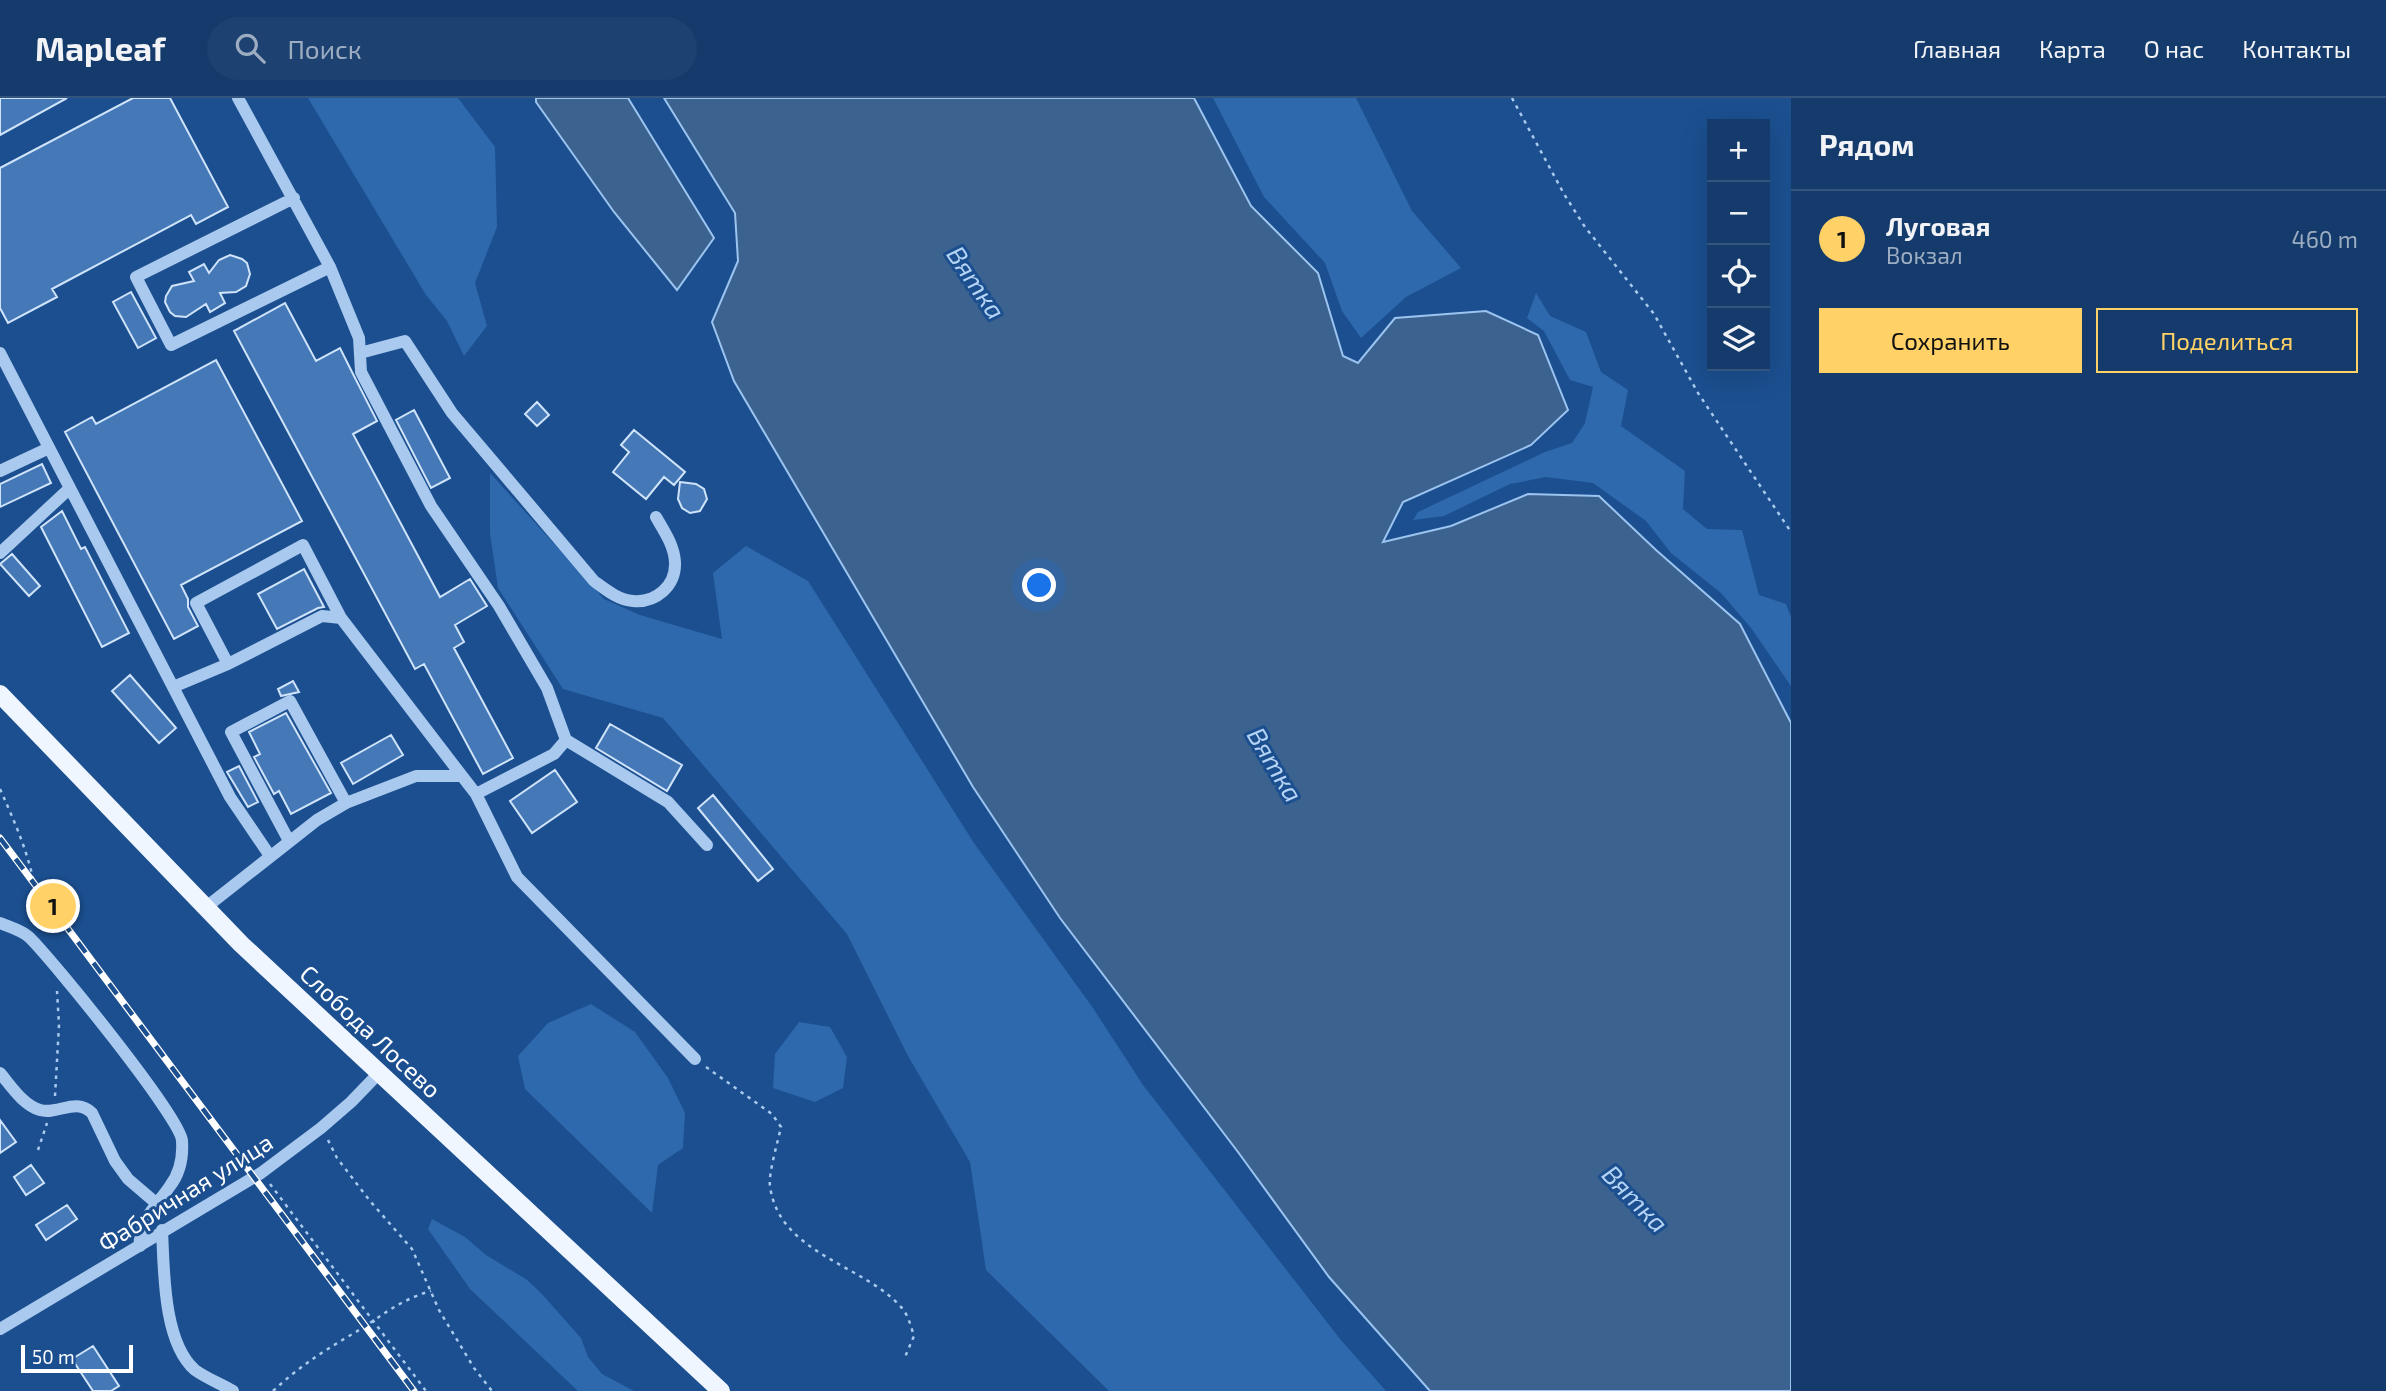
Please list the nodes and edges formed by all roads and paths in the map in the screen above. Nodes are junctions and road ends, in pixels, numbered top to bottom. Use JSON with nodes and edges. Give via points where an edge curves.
{"nodes":[{"id":1,"x":238,"y":98,"type":"edge"},
{"id":2,"x":1512,"y":98,"type":"edge"},
{"id":3,"x":294,"y":198,"type":"junction"},
{"id":4,"x":330,"y":267,"type":"junction"},
{"id":5,"x":0,"y":353,"type":"edge"},
{"id":6,"x":360,"y":353,"type":"junction"},
{"id":7,"x":49,"y":448,"type":"junction"},
{"id":8,"x":0,"y":471,"type":"edge"},
{"id":9,"x":70,"y":488,"type":"junction"},
{"id":10,"x":656,"y":517,"type":"dead end"},
{"id":11,"x":1791,"y":532,"type":"edge"},
{"id":12,"x":0,"y":553,"type":"edge"},
{"id":13,"x":341,"y":618,"type":"junction"},
{"id":14,"x":228,"y":664,"type":"junction"},
{"id":15,"x":173,"y":687,"type":"junction"},
{"id":16,"x":0,"y":694,"type":"edge"},
{"id":17,"x":566,"y":740,"type":"junction"},
{"id":18,"x":462,"y":776,"type":"junction"},
{"id":19,"x":476,"y":794,"type":"junction"},
{"id":20,"x":346,"y":803,"type":"junction"},
{"id":21,"x":289,"y":841,"type":"junction"},
{"id":22,"x":707,"y":845,"type":"dead end"},
{"id":23,"x":270,"y":856,"type":"junction"},
{"id":24,"x":205,"y":908,"type":"junction"},
{"id":25,"x":2,"y":926,"type":"edge"},
{"id":26,"x":695,"y":1059,"type":"joint"},
{"id":27,"x":0,"y":1073,"type":"edge"},
{"id":28,"x":379,"y":1073,"type":"junction"},
{"id":29,"x":321,"y":1128,"type":"junction"},
{"id":30,"x":261,"y":1173,"type":"junction"},
{"id":31,"x":156,"y":1203,"type":"junction"},
{"id":32,"x":162,"y":1230,"type":"junction"},
{"id":33,"x":140,"y":1246,"type":"junction"},
{"id":34,"x":431,"y":1291,"type":"junction"},
{"id":35,"x":372,"y":1321,"type":"junction"},
{"id":36,"x":0,"y":1329,"type":"edge"},
{"id":37,"x":905,"y":1357,"type":"dead end"},
{"id":38,"x":233,"y":1391,"type":"edge"},
{"id":39,"x":273,"y":1391,"type":"edge"},
{"id":40,"x":426,"y":1391,"type":"edge"},
{"id":41,"x":492,"y":1391,"type":"edge"},
{"id":42,"x":721,"y":1391,"type":"edge"}],
"edges":[{"from":1,"to":3,"type":"street"},
{"from":2,"to":11,"type":"path","via":[[1564,194],[1654,314],[1698,393]]},
{"from":3,"to":4,"type":"street"},
{"from":3,"to":4,"type":"street","via":[[136,277],[170,345]]},
{"from":4,"to":6,"type":"street","via":[[359,338]]},
{"from":5,"to":7,"type":"street"},
{"from":6,"to":10,"type":"street","via":[[405,341],[452,413],[594,581],[611,594],[632,601],[655,598],[670,584],[675,563],[670,540]]},
{"from":6,"to":17,"type":"street","via":[[361,372],[431,506],[499,606],[547,688]]},
{"from":7,"to":8,"type":"street"},
{"from":7,"to":9,"type":"street"},
{"from":9,"to":12,"type":"street"},
{"from":9,"to":15,"type":"street"},
{"from":13,"to":14,"type":"street","via":[[322,616]]},
{"from":13,"to":14,"type":"street","via":[[303,545],[197,603]]},
{"from":13,"to":18,"type":"street"},
{"from":14,"to":15,"type":"street"},
{"from":15,"to":23,"type":"street","via":[[230,797]]},
{"from":16,"to":24,"type":"main road","name":"Слобода Лосево"},
{"from":17,"to":19,"type":"street","via":[[554,754]]},
{"from":17,"to":22,"type":"street","via":[[668,802]]},
{"from":18,"to":19,"type":"street"},
{"from":18,"to":20,"type":"street","via":[[416,776]]},
{"from":19,"to":26,"type":"street","via":[[517,877]]},
{"from":20,"to":21,"type":"street"},
{"from":20,"to":21,"type":"street","via":[[290,701],[231,732]]},
{"from":21,"to":23,"type":"street"},
{"from":23,"to":24,"type":"street"},
{"from":24,"to":28,"type":"main road","name":"Слобода Лосево"},
{"from":25,"to":31,"type":"street","via":[[27,934],[52,962],[183,1137],[181,1162],[172,1184]]},
{"from":26,"to":37,"type":"path","via":[[772,1114],[781,1128],[769,1184],[779,1213],[798,1238],[883,1289],[904,1309],[914,1336]]},
{"from":27,"to":31,"type":"street","via":[[25,1102],[42,1111],[72,1105],[87,1108],[128,1179]]},
{"from":28,"to":29,"type":"street","name":"Фабричная улица"},
{"from":28,"to":42,"type":"main road","name":"Слобода Лосево"},
{"from":29,"to":30,"type":"street","name":"Фабричная улица"},
{"from":29,"to":34,"type":"path","via":[[337,1158],[412,1249]]},
{"from":30,"to":32,"type":"street","name":"Фабричная улица"},
{"from":30,"to":35,"type":"path"},
{"from":31,"to":33,"type":"street","via":[[139,1235]]},
{"from":32,"to":33,"type":"street","name":"Фабричная улица"},
{"from":32,"to":38,"type":"street","via":[[165,1289],[179,1345],[195,1369]]},
{"from":33,"to":36,"type":"street","name":"Фабричная улица"},
{"from":34,"to":35,"type":"path","via":[[408,1297]]},
{"from":34,"to":41,"type":"path"},
{"from":35,"to":39,"type":"path","via":[[314,1356]]},
{"from":35,"to":40,"type":"path"}]}
